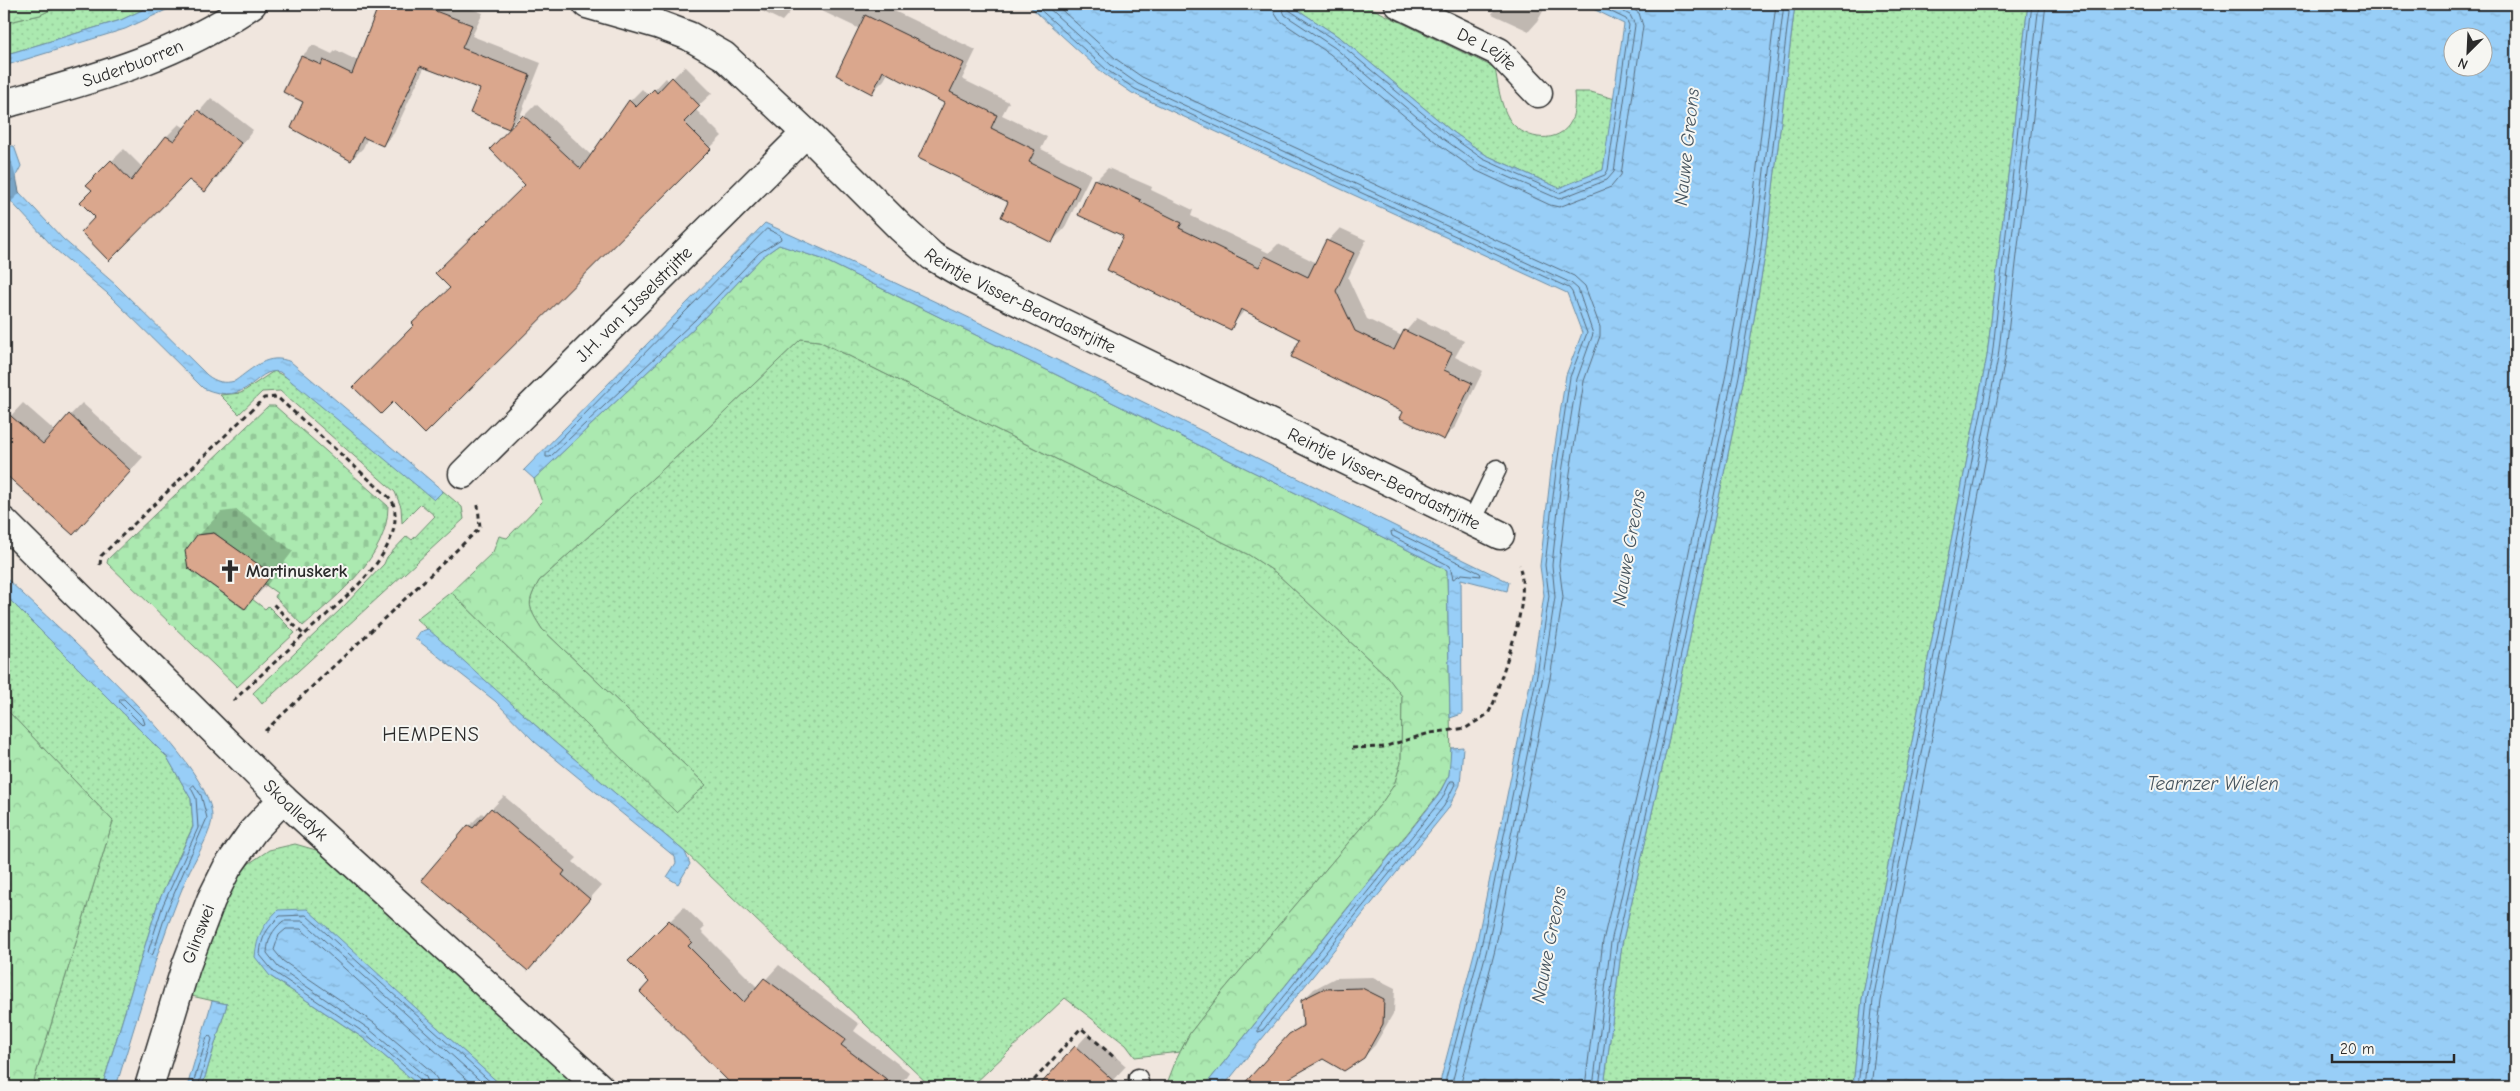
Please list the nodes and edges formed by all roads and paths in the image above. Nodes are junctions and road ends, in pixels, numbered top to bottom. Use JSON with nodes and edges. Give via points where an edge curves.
{"nodes":[{"id":1,"x":252,"y":4,"type":"edge"},
{"id":2,"x":587,"y":4,"type":"edge"},
{"id":3,"x":1399,"y":4,"type":"edge"},
{"id":4,"x":1538,"y":93,"type":"dead end"},
{"id":5,"x":4,"y":104,"type":"edge"},
{"id":6,"x":806,"y":133,"type":"junction"},
{"id":7,"x":1497,"y":468,"type":"dead end"},
{"id":8,"x":468,"y":469,"type":"joint"},
{"id":9,"x":1472,"y":521,"type":"junction"},
{"id":10,"x":4,"y":522,"type":"edge"},
{"id":11,"x":1500,"y":535,"type":"joint"},
{"id":12,"x":103,"y":572,"type":"dead end"},
{"id":13,"x":271,"y":602,"type":"dead end"},
{"id":14,"x":304,"y":635,"type":"junction"},
{"id":15,"x":229,"y":691,"type":"dead end"},
{"id":16,"x":236,"y":698,"type":"junction"},
{"id":17,"x":206,"y":724,"type":"junction"},
{"id":18,"x":1352,"y":748,"type":"dead end"},
{"id":19,"x":239,"y":756,"type":"junction"},
{"id":20,"x":283,"y":798,"type":"junction"},
{"id":21,"x":1139,"y":1083,"type":"edge"},
{"id":22,"x":148,"y":1087,"type":"edge"},
{"id":23,"x":599,"y":1087,"type":"edge"},
{"id":24,"x":1028,"y":1087,"type":"edge"}],
"edges":[{"from":1,"to":5,"type":"street","name":"Suderbuorren","via":[[200,37],[165,54]]},
{"from":2,"to":6,"type":"street","name":"Reintje Visser-Beardastrjitte","via":[[689,36],[724,56]]},
{"from":3,"to":4,"type":"street","name":"De Leijte","via":[[1499,52]]},
{"from":6,"to":8,"type":"street","name":"J.H. van IJsselstrjitte"},
{"from":6,"to":9,"type":"street","name":"Reintje Visser-Beardastrjitte","via":[[932,256],[968,277]]},
{"from":7,"to":9,"type":"lane"},
{"from":8,"to":19,"type":"path","via":[[480,528]]},
{"from":9,"to":11,"type":"street","name":"Reintje Visser-Beardastrjitte"},
{"from":10,"to":17,"type":"street","name":"Skoalledyk"},
{"from":11,"to":18,"type":"path","via":[[1511,547],[1524,585],[1515,631],[1488,714],[1466,728],[1430,733],[1383,747]]},
{"from":12,"to":14,"type":"path","via":[[101,556],[264,398],[278,397],[392,500],[396,522],[392,538],[379,561]]},
{"from":13,"to":14,"type":"path"},
{"from":14,"to":16,"type":"path"},
{"from":15,"to":16,"type":"path"},
{"from":16,"to":17,"type":"path"},
{"from":17,"to":19,"type":"street","name":"Skoalledyk"},
{"from":19,"to":20,"type":"street","name":"Skoalledyk"},
{"from":20,"to":22,"type":"street","name":"Glinswei","via":[[253,831],[227,868],[211,900],[186,966]]},
{"from":20,"to":23,"type":"street","name":"Skoalledyk"},
{"from":21,"to":24,"type":"path","via":[[1082,1028]]}]}
